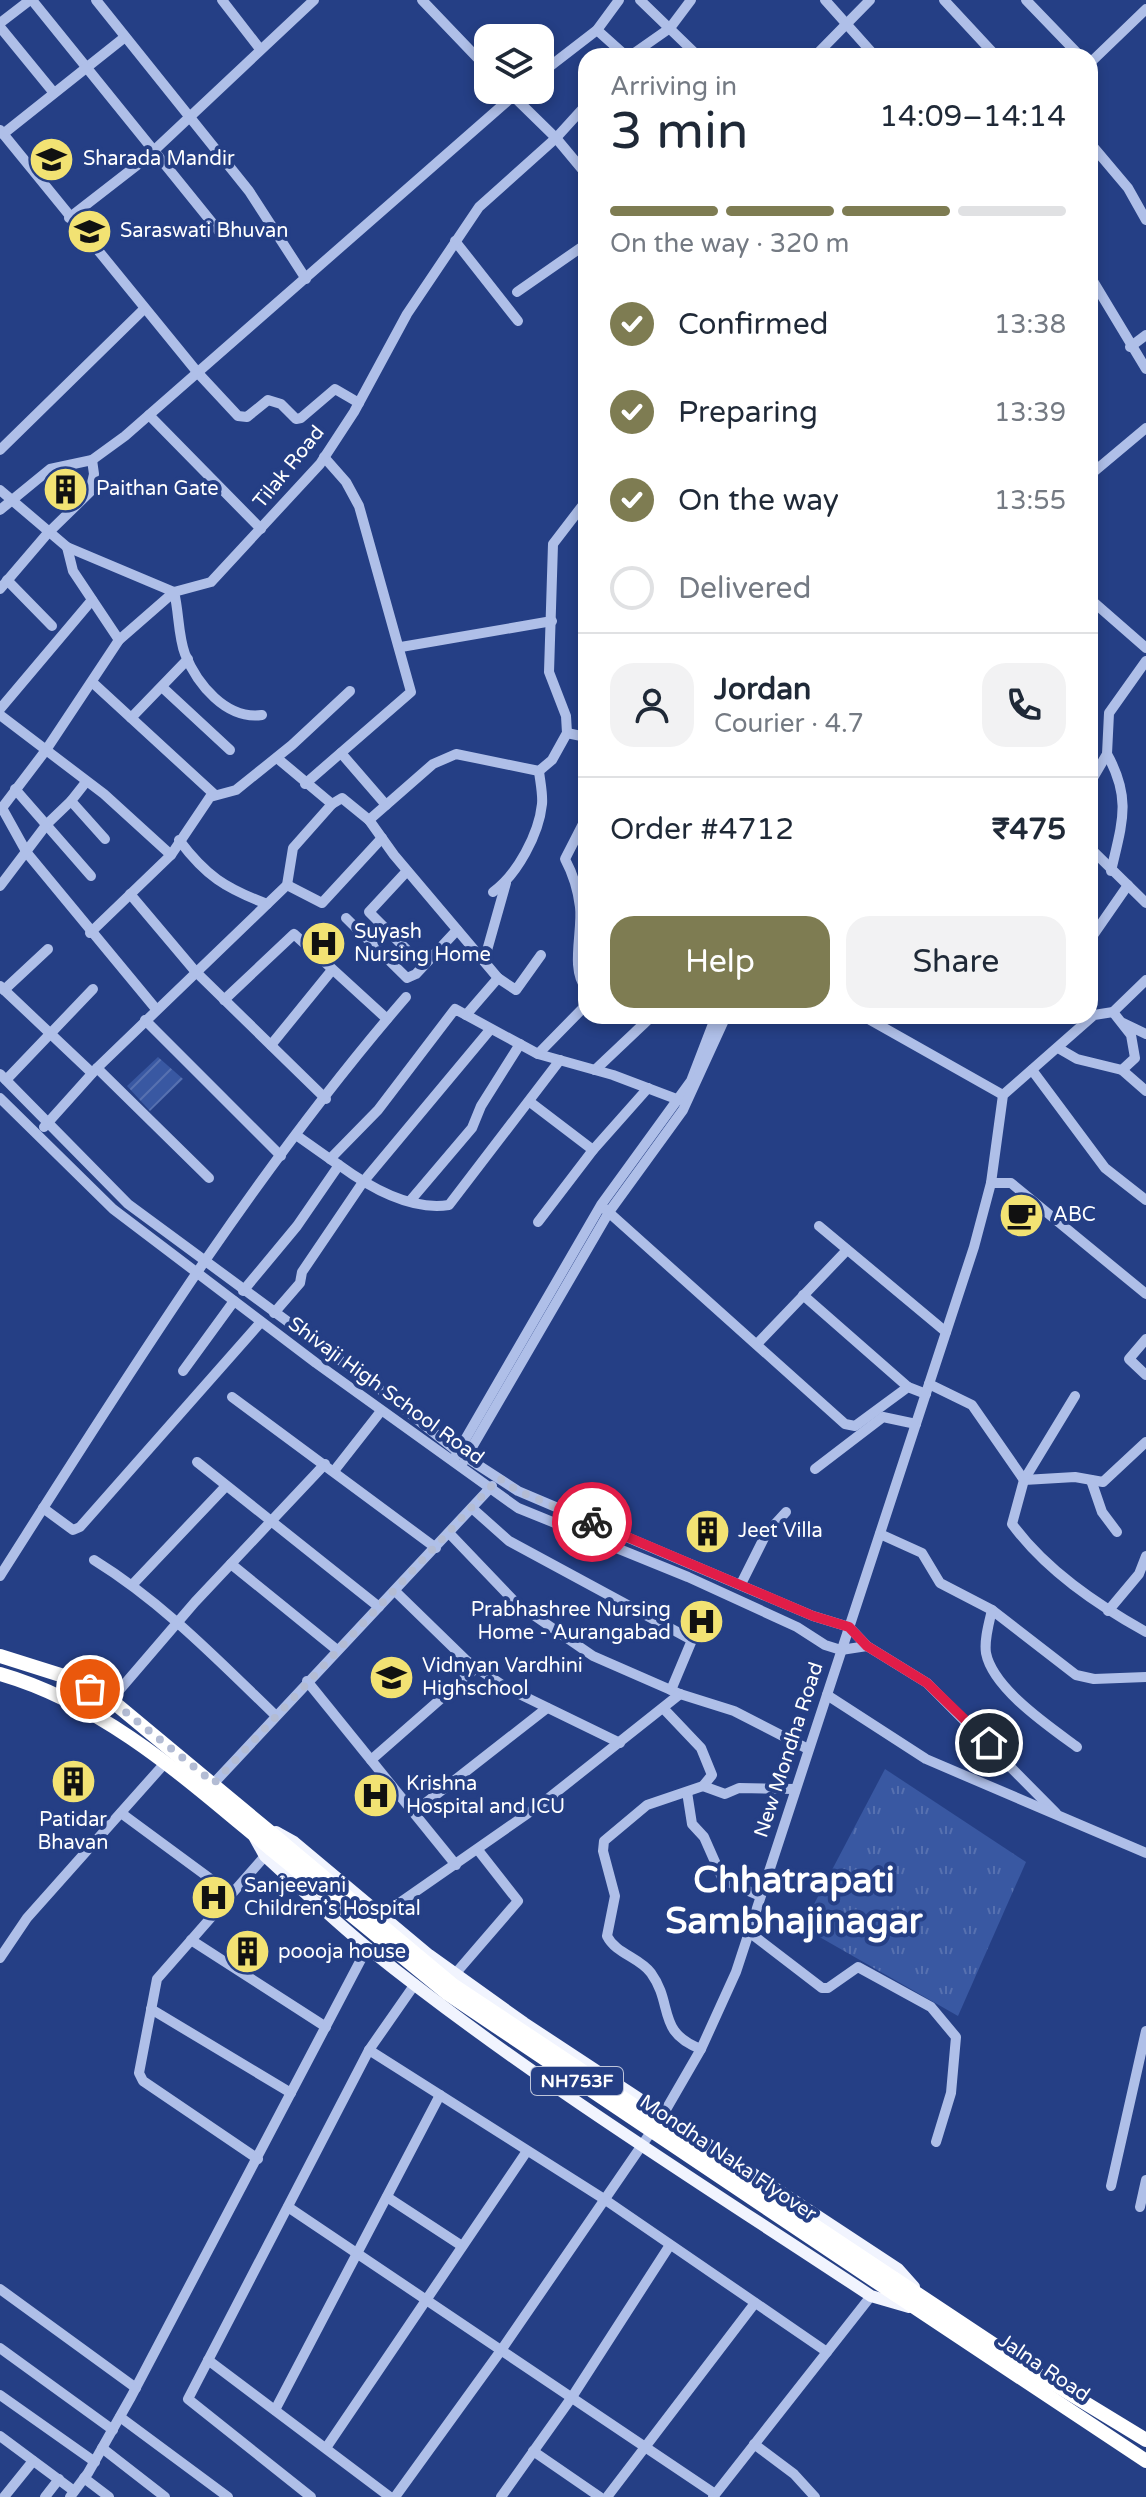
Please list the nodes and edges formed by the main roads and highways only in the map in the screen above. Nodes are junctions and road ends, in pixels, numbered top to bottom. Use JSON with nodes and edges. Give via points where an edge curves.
{"nodes":[{"id":1,"x":0,"y":1656,"type":"edge"},
{"id":2,"x":0,"y":1674,"type":"edge"},
{"id":3,"x":257,"y":1829,"type":"junction"},
{"id":4,"x":273,"y":1849,"type":"junction"},
{"id":5,"x":922,"y":2305,"type":"junction"},
{"id":6,"x":1146,"y":2440,"type":"edge"},
{"id":7,"x":1146,"y":2461,"type":"edge"}],
"edges":[{"from":1,"to":3,"type":"highway","number":"NH753F","via":[[70,1678],[110,1701],[214,1783]]},
{"from":2,"to":3,"type":"highway","number":"NH753F","via":[[41,1686],[98,1717]]},
{"from":3,"to":4,"type":"highway","name":"Mondha Naka Flyover","number":"NH753F"},
{"from":3,"to":4,"type":"main road"},
{"from":3,"to":5,"type":"main road","via":[[294,1842],[455,1974],[524,2023],[898,2269]]},
{"from":4,"to":5,"type":"highway","name":"Mondha Naka Flyover","number":"NH753F","bridge":true,"via":[[453,1985],[895,2279]]},
{"from":4,"to":5,"type":"highway","name":"Mondha Naka Flyover","number":"NH753F","bridge":true,"via":[[448,1994],[896,2295]]},
{"from":4,"to":5,"type":"main road","via":[[367,1948],[642,2145],[871,2296]]},
{"from":5,"to":6,"type":"highway","name":"Jalna Road","number":"NH753F"},
{"from":5,"to":7,"type":"highway","name":"Jalna Road","number":"NH753F"}]}
